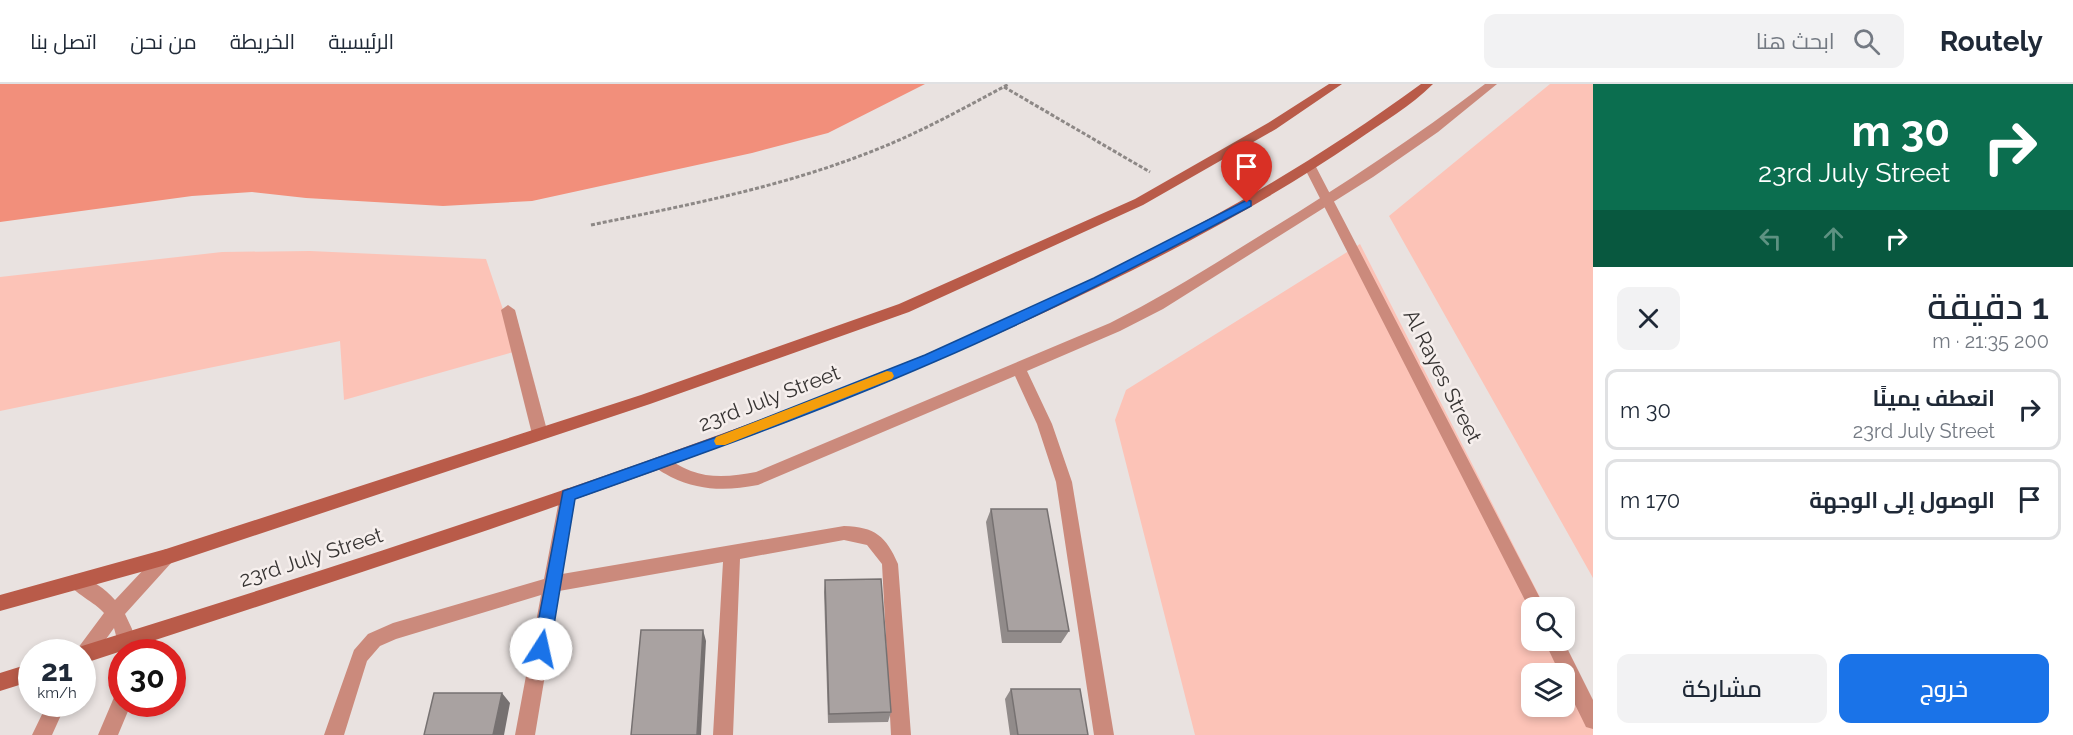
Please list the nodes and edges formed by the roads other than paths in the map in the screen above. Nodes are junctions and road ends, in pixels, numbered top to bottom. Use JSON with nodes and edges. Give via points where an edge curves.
{"nodes":[{"id":1,"x":1337,"y":84,"type":"edge"},
{"id":2,"x":1428,"y":84,"type":"edge"},
{"id":3,"x":1492,"y":84,"type":"edge"},
{"id":4,"x":1309,"y":165,"type":"junction"},
{"id":5,"x":1327,"y":198,"type":"junction"},
{"id":6,"x":508,"y":310,"type":"dead end"},
{"id":7,"x":1018,"y":368,"type":"junction"},
{"id":8,"x":540,"y":434,"type":"junction"},
{"id":9,"x":661,"y":463,"type":"junction"},
{"id":10,"x":568,"y":495,"type":"junction"},
{"id":11,"x":732,"y":551,"type":"junction"},
{"id":12,"x":166,"y":557,"type":"junction"},
{"id":13,"x":77,"y":582,"type":"junction"},
{"id":14,"x":553,"y":584,"type":"junction"},
{"id":15,"x":1530,"y":597,"type":"edge"},
{"id":16,"x":0,"y":603,"type":"edge"},
{"id":17,"x":115,"y":612,"type":"junction"},
{"id":18,"x":95,"y":639,"type":"edge"},
{"id":19,"x":125,"y":639,"type":"edge"},
{"id":20,"x":151,"y":639,"type":"edge"},
{"id":21,"x":1558,"y":651,"type":"edge"},
{"id":22,"x":18,"y":676,"type":"edge"},
{"id":23,"x":0,"y":682,"type":"edge"},
{"id":24,"x":51,"y":717,"type":"edge"},
{"id":25,"x":116,"y":717,"type":"edge"},
{"id":26,"x":1593,"y":720,"type":"edge"},
{"id":27,"x":42,"y":735,"type":"edge"},
{"id":28,"x":108,"y":735,"type":"edge"},
{"id":29,"x":334,"y":735,"type":"edge"},
{"id":30,"x":525,"y":735,"type":"edge"},
{"id":31,"x":723,"y":735,"type":"edge"},
{"id":32,"x":901,"y":735,"type":"edge"},
{"id":33,"x":1104,"y":735,"type":"edge"}],
"edges":[{"from":1,"to":8,"type":"main road","name":"23rd July Street","via":[[1139,202],[1003,266],[800,346]]},
{"from":2,"to":4,"type":"main road","name":"23rd July Street"},
{"from":3,"to":5,"type":"street","via":[[1403,152]]},
{"from":4,"to":5,"type":"street","name":"Al Rayes Street"},
{"from":4,"to":9,"type":"main road","name":"23rd July Street","via":[[1196,231],[1044,307],[852,390]]},
{"from":5,"to":7,"type":"street","via":[[1158,304]]},
{"from":5,"to":15,"type":"street","name":"Al Rayes Street"},
{"from":6,"to":8,"type":"street"},
{"from":7,"to":9,"type":"street","via":[[758,478],[707,483],[682,476]]},
{"from":7,"to":33,"type":"street","via":[[1036,399],[1064,482]]},
{"from":8,"to":12,"type":"main road","name":"23rd July Street"},
{"from":9,"to":10,"type":"main road","name":"23rd July Street"},
{"from":10,"to":14,"type":"street"},
{"from":10,"to":20,"type":"main road","name":"23rd July Street"},
{"from":11,"to":14,"type":"street"},
{"from":11,"to":31,"type":"street"},
{"from":11,"to":32,"type":"street","via":[[844,533],[861,533],[884,549],[890,564]]},
{"from":12,"to":13,"type":"main road","name":"23rd July Street"},
{"from":12,"to":17,"type":"street"},
{"from":13,"to":16,"type":"main road","name":"23rd July Street"},
{"from":13,"to":17,"type":"street","via":[[93,590]]},
{"from":14,"to":29,"type":"street","via":[[374,640],[360,656]]},
{"from":14,"to":30,"type":"street"},
{"from":17,"to":18,"type":"street"},
{"from":17,"to":19,"type":"street"},
{"from":21,"to":26,"type":"street"},
{"from":22,"to":23,"type":"main road"},
{"from":24,"to":27,"type":"street"},
{"from":25,"to":28,"type":"street"}]}
